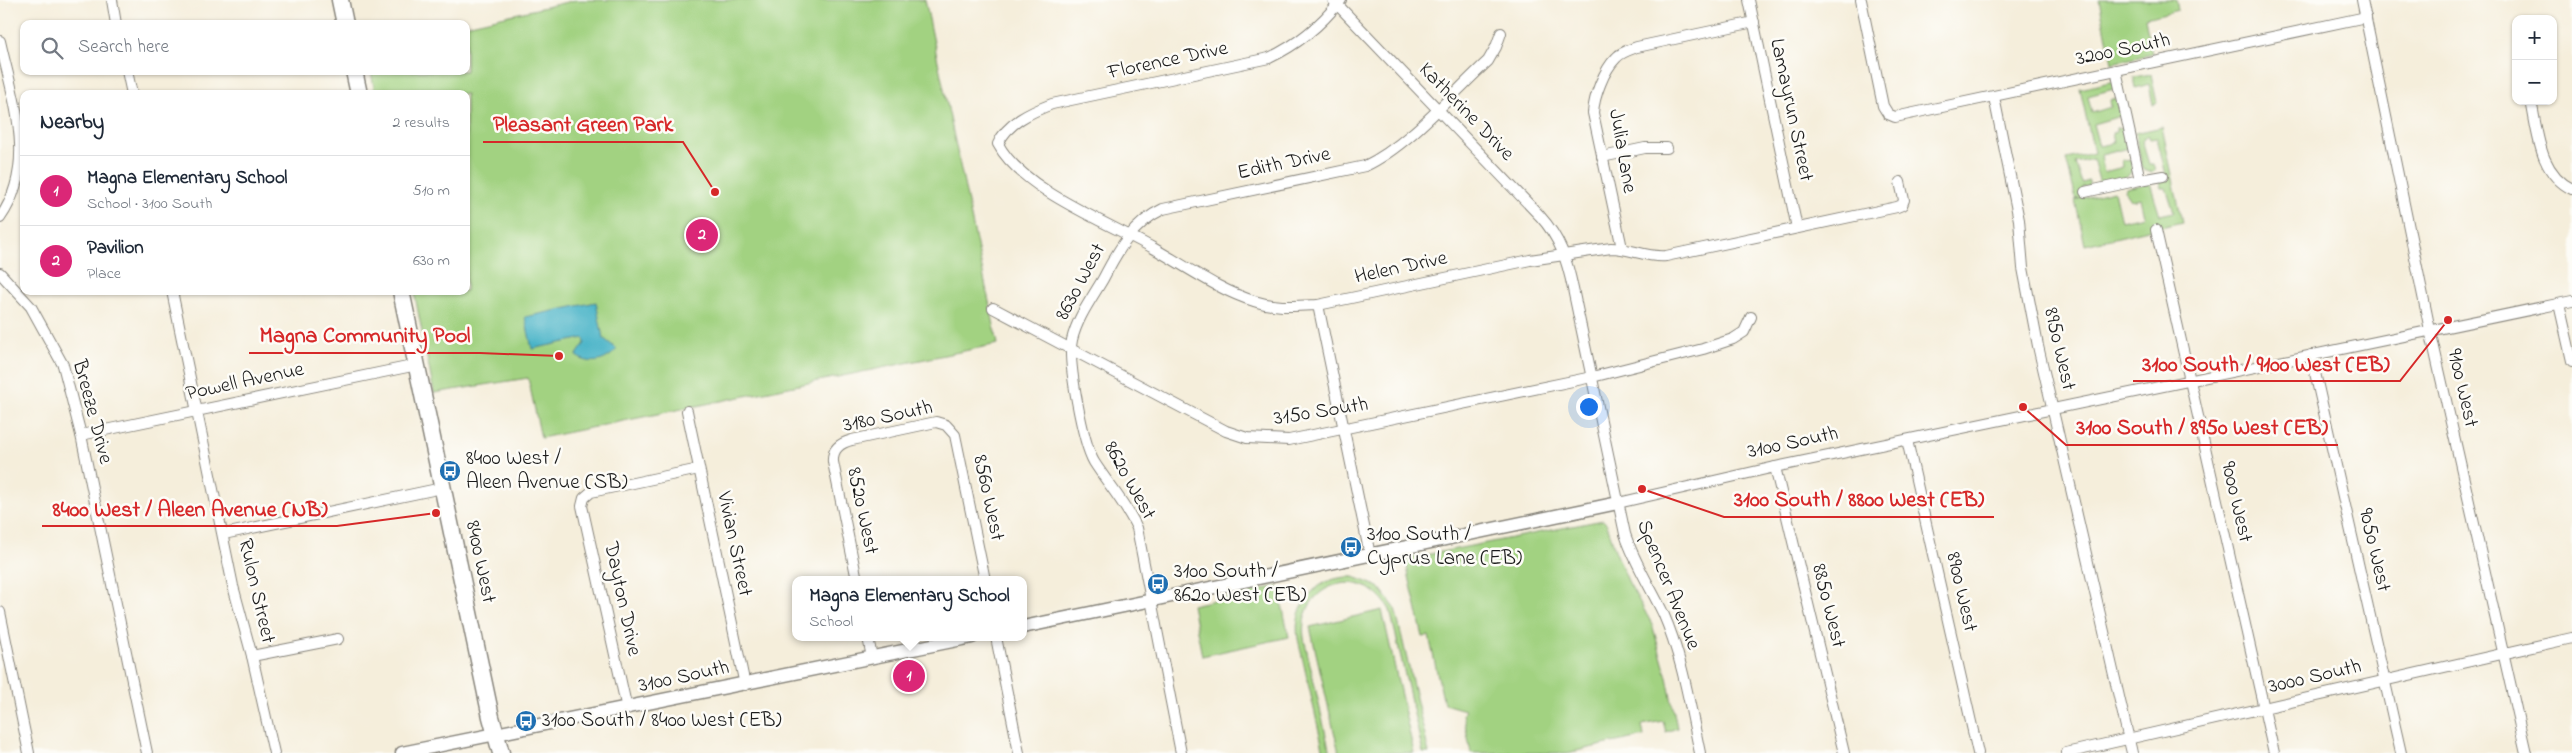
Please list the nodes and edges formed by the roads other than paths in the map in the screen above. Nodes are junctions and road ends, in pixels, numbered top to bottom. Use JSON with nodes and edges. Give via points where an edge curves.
{"nodes":[{"id":1,"x":112,"y":0,"type":"edge"},
{"id":2,"x":340,"y":0,"type":"edge"},
{"id":3,"x":1749,"y":0,"type":"edge"},
{"id":4,"x":1861,"y":0,"type":"edge"},
{"id":5,"x":2362,"y":0,"type":"edge"},
{"id":6,"x":1337,"y":1,"type":"edge"},
{"id":7,"x":2366,"y":17,"type":"junction"},
{"id":8,"x":115,"y":20,"type":"edge"},
{"id":9,"x":344,"y":20,"type":"edge"},
{"id":10,"x":1754,"y":22,"type":"junction"},
{"id":11,"x":1501,"y":33,"type":"dead end"},
{"id":12,"x":0,"y":41,"type":"edge"},
{"id":13,"x":2116,"y":70,"type":"junction"},
{"id":14,"x":128,"y":75,"type":"edge"},
{"id":15,"x":355,"y":75,"type":"edge"},
{"id":16,"x":131,"y":90,"type":"edge"},
{"id":17,"x":358,"y":90,"type":"edge"},
{"id":18,"x":1994,"y":96,"type":"junction"},
{"id":19,"x":2531,"y":105,"type":"edge"},
{"id":20,"x":1436,"y":109,"type":"junction"},
{"id":21,"x":20,"y":137,"type":"edge"},
{"id":22,"x":998,"y":144,"type":"joint"},
{"id":23,"x":1667,"y":148,"type":"dead end"},
{"id":24,"x":1602,"y":158,"type":"junction"},
{"id":25,"x":2163,"y":176,"type":"dead end"},
{"id":26,"x":20,"y":178,"type":"edge"},
{"id":27,"x":2140,"y":180,"type":"junction"},
{"id":28,"x":1900,"y":182,"type":"dead end"},
{"id":29,"x":2572,"y":188,"type":"edge"},
{"id":30,"x":2085,"y":192,"type":"dead end"},
{"id":31,"x":0,"y":218,"type":"edge"},
{"id":32,"x":1797,"y":228,"type":"junction"},
{"id":33,"x":2156,"y":230,"type":"dead end"},
{"id":34,"x":1130,"y":235,"type":"junction"},
{"id":35,"x":1622,"y":248,"type":"junction"},
{"id":36,"x":1566,"y":255,"type":"junction"},
{"id":37,"x":0,"y":273,"type":"edge"},
{"id":38,"x":20,"y":295,"type":"edge"},
{"id":39,"x":20,"y":295,"type":"edge"},
{"id":40,"x":173,"y":295,"type":"edge"},
{"id":41,"x":402,"y":295,"type":"edge"},
{"id":42,"x":2572,"y":301,"type":"edge"},
{"id":43,"x":2560,"y":304,"type":"junction"},
{"id":44,"x":1318,"y":305,"type":"junction"},
{"id":45,"x":993,"y":308,"type":"dead end"},
{"id":46,"x":1751,"y":317,"type":"dead end"},
{"id":47,"x":2430,"y":330,"type":"junction"},
{"id":48,"x":1070,"y":350,"type":"junction"},
{"id":49,"x":2311,"y":355,"type":"junction"},
{"id":50,"x":2572,"y":360,"type":"edge"},
{"id":51,"x":417,"y":365,"type":"junction"},
{"id":52,"x":1592,"y":377,"type":"junction"},
{"id":53,"x":2189,"y":381,"type":"junction"},
{"id":54,"x":2054,"y":410,"type":"junction"},
{"id":55,"x":197,"y":411,"type":"junction"},
{"id":56,"x":687,"y":411,"type":"dead end"},
{"id":57,"x":949,"y":427,"type":"joint"},
{"id":58,"x":1343,"y":429,"type":"junction"},
{"id":59,"x":81,"y":435,"type":"junction"},
{"id":60,"x":1907,"y":440,"type":"junction"},
{"id":61,"x":835,"y":450,"type":"joint"},
{"id":62,"x":1775,"y":467,"type":"junction"},
{"id":63,"x":699,"y":469,"type":"junction"},
{"id":64,"x":442,"y":488,"type":"junction"},
{"id":65,"x":1618,"y":503,"type":"junction"},
{"id":66,"x":224,"y":534,"type":"junction"},
{"id":67,"x":1370,"y":555,"type":"junction"},
{"id":68,"x":856,"y":576,"type":"edge"},
{"id":69,"x":984,"y":576,"type":"edge"},
{"id":70,"x":1149,"y":600,"type":"junction"},
{"id":71,"x":0,"y":612,"type":"edge"},
{"id":72,"x":1027,"y":626,"type":"edge"},
{"id":73,"x":2572,"y":638,"type":"edge"},
{"id":74,"x":338,"y":639,"type":"dead end"},
{"id":75,"x":869,"y":641,"type":"edge"},
{"id":76,"x":953,"y":641,"type":"edge"},
{"id":77,"x":997,"y":641,"type":"edge"},
{"id":78,"x":2503,"y":654,"type":"junction"},
{"id":79,"x":252,"y":656,"type":"junction"},
{"id":80,"x":872,"y":658,"type":"junction"},
{"id":81,"x":2385,"y":680,"type":"junction"},
{"id":82,"x":745,"y":685,"type":"junction"},
{"id":83,"x":2264,"y":707,"type":"junction"},
{"id":84,"x":627,"y":709,"type":"junction"},
{"id":85,"x":496,"y":734,"type":"junction"},
{"id":86,"x":2129,"y":739,"type":"junction"},
{"id":87,"x":29,"y":753,"type":"edge"},
{"id":88,"x":147,"y":753,"type":"edge"},
{"id":89,"x":274,"y":753,"type":"edge"},
{"id":90,"x":402,"y":753,"type":"edge"},
{"id":91,"x":501,"y":753,"type":"edge"},
{"id":92,"x":1019,"y":753,"type":"edge"},
{"id":93,"x":1181,"y":753,"type":"edge"},
{"id":94,"x":1700,"y":753,"type":"edge"},
{"id":95,"x":1844,"y":753,"type":"edge"},
{"id":96,"x":1978,"y":753,"type":"edge"},
{"id":97,"x":2066,"y":753,"type":"edge"},
{"id":98,"x":2132,"y":753,"type":"edge"},
{"id":99,"x":2274,"y":753,"type":"edge"},
{"id":100,"x":2401,"y":753,"type":"edge"},
{"id":101,"x":2526,"y":753,"type":"edge"}],
"edges":[{"from":1,"to":8,"type":"street"},
{"from":2,"to":9,"type":"main road"},
{"from":3,"to":10,"type":"street","name":"Lamayrun Street"},
{"from":4,"to":18,"type":"street","name":"3200 South","via":[[1883,106],[1888,114],[1895,117]]},
{"from":5,"to":7,"type":"street","name":"9100 West"},
{"from":6,"to":20,"type":"street","name":"Katherine Drive"},
{"from":6,"to":22,"type":"street","name":"Florence Drive","via":[[1304,37],[1269,58],[1052,104],[1024,117],[1003,134]]},
{"from":7,"to":13,"type":"street","name":"3200 South"},
{"from":7,"to":47,"type":"street","name":"9100 West"},
{"from":10,"to":24,"type":"street","name":"Julia Lane","via":[[1637,48],[1615,58],[1594,108]]},
{"from":10,"to":32,"type":"street","name":"Lamayrun Street"},
{"from":11,"to":20,"type":"street","name":"Edith Drive","via":[[1488,61]]},
{"from":12,"to":21,"type":"street"},
{"from":13,"to":18,"type":"street","name":"3200 South"},
{"from":13,"to":27,"type":"street"},
{"from":14,"to":16,"type":"street"},
{"from":15,"to":17,"type":"main road"},
{"from":18,"to":54,"type":"street","name":"8950 West","via":[[2019,220],[2027,290]]},
{"from":19,"to":29,"type":"street","via":[[2547,167]]},
{"from":20,"to":34,"type":"street","name":"Edith Drive","via":[[1393,150],[1365,166],[1163,209],[1150,215]]},
{"from":20,"to":36,"type":"street","name":"Katherine Drive","via":[[1546,223]]},
{"from":22,"to":34,"type":"street","name":"Helen Drive","via":[[1012,163],[1049,192]]},
{"from":23,"to":24,"type":"street","via":[[1645,148]]},
{"from":24,"to":35,"type":"street","name":"Julia Lane"},
{"from":25,"to":27,"type":"street"},
{"from":26,"to":31,"type":"street","via":[[9,206]]},
{"from":27,"to":30,"type":"street"},
{"from":28,"to":32,"type":"street","name":"Helen Drive","via":[[1902,205]]},
{"from":32,"to":35,"type":"street","name":"Helen Drive","via":[[1666,256],[1644,255]]},
{"from":33,"to":53,"type":"street","name":"9000 West"},
{"from":34,"to":44,"type":"street","name":"Helen Drive","via":[[1247,298],[1285,307]]},
{"from":34,"to":48,"type":"street","name":"8630 West","via":[[1118,250],[1079,322]]},
{"from":35,"to":36,"type":"street","name":"Helen Drive"},
{"from":36,"to":44,"type":"street","name":"Helen Drive"},
{"from":36,"to":52,"type":"street","name":"Spencer Avenue"},
{"from":37,"to":39,"type":"street","name":"Breeze Drive"},
{"from":38,"to":59,"type":"street","name":"Breeze Drive","via":[[48,334],[63,365]]},
{"from":40,"to":55,"type":"street","name":"Rulon Street"},
{"from":41,"to":51,"type":"main road","name":"8400 West"},
{"from":42,"to":43,"type":"street","name":"3100 South"},
{"from":43,"to":47,"type":"street","name":"3100 South"},
{"from":43,"to":50,"type":"street"},
{"from":44,"to":58,"type":"street"},
{"from":45,"to":48,"type":"street","name":"3150 South"},
{"from":46,"to":52,"type":"street","name":"3150 South","via":[[1744,332],[1718,345]]},
{"from":47,"to":49,"type":"street","name":"3100 South"},
{"from":47,"to":78,"type":"street","name":"9100 West"},
{"from":48,"to":58,"type":"street","name":"3150 South","via":[[1226,431],[1247,438],[1289,440]]},
{"from":48,"to":70,"type":"street","name":"8620 West","via":[[1089,451],[1137,528]]},
{"from":49,"to":53,"type":"street","name":"3100 South"},
{"from":49,"to":81,"type":"street","name":"9050 West"},
{"from":51,"to":55,"type":"street","name":"Powell Avenue"},
{"from":51,"to":64,"type":"main road","name":"8400 West"},
{"from":52,"to":58,"type":"street","name":"3150 South"},
{"from":52,"to":65,"type":"street","name":"Spencer Avenue"},
{"from":53,"to":54,"type":"street","name":"3100 South"},
{"from":53,"to":83,"type":"street","name":"9000 West"},
{"from":54,"to":60,"type":"street","name":"3100 South"},
{"from":54,"to":86,"type":"street","name":"8950 West"},
{"from":55,"to":59,"type":"street","name":"Powell Avenue"},
{"from":55,"to":66,"type":"street","name":"Rulon Street"},
{"from":56,"to":63,"type":"street","name":"Vivian Street"},
{"from":57,"to":61,"type":"street","name":"3180 South","via":[[940,422],[928,424],[852,440]]},
{"from":57,"to":69,"type":"street","name":"8560 West","via":[[956,438]]},
{"from":58,"to":67,"type":"street"},
{"from":59,"to":88,"type":"street","name":"Breeze Drive"},
{"from":60,"to":62,"type":"street","name":"3100 South"},
{"from":60,"to":96,"type":"street","name":"8900 West"},
{"from":61,"to":68,"type":"street","name":"8520 West","via":[[833,462]]},
{"from":62,"to":65,"type":"street","name":"3100 South"},
{"from":62,"to":95,"type":"street","name":"8850 West"},
{"from":63,"to":82,"type":"street","name":"Vivian Street"},
{"from":63,"to":84,"type":"street","name":"Dayton Drive","via":[[591,492],[584,498],[582,506]]},
{"from":64,"to":66,"type":"street"},
{"from":64,"to":85,"type":"main road","name":"8400 West"},
{"from":65,"to":67,"type":"street","name":"3100 South"},
{"from":65,"to":94,"type":"street","name":"Spencer Avenue","via":[[1633,557],[1662,613],[1676,649]]},
{"from":66,"to":79,"type":"street","name":"Rulon Street","via":[[233,586]]},
{"from":67,"to":70,"type":"street","name":"3100 South"},
{"from":70,"to":72,"type":"street","name":"3100 South"},
{"from":70,"to":93,"type":"street","name":"8620 West"},
{"from":71,"to":87,"type":"street"},
{"from":73,"to":78,"type":"street","name":"3000 South"},
{"from":74,"to":79,"type":"street"},
{"from":75,"to":80,"type":"street"},
{"from":76,"to":80,"type":"street","name":"3100 South"},
{"from":77,"to":92,"type":"street"},
{"from":78,"to":81,"type":"street","name":"3000 South"},
{"from":78,"to":101,"type":"street","name":"9100 West"},
{"from":79,"to":89,"type":"street","name":"Rulon Street"},
{"from":80,"to":82,"type":"street","name":"3100 South"},
{"from":81,"to":83,"type":"street","name":"3000 South"},
{"from":81,"to":100,"type":"street","name":"9050 West"},
{"from":82,"to":84,"type":"street","name":"3100 South"},
{"from":83,"to":86,"type":"street","name":"3000 South"},
{"from":83,"to":99,"type":"street","name":"9000 West"},
{"from":84,"to":85,"type":"street","name":"3100 South"},
{"from":85,"to":90,"type":"street","name":"3100 South"},
{"from":85,"to":91,"type":"main road","name":"8400 West"},
{"from":86,"to":97,"type":"street","name":"3000 South"},
{"from":86,"to":98,"type":"street","name":"8950 West"}]}
